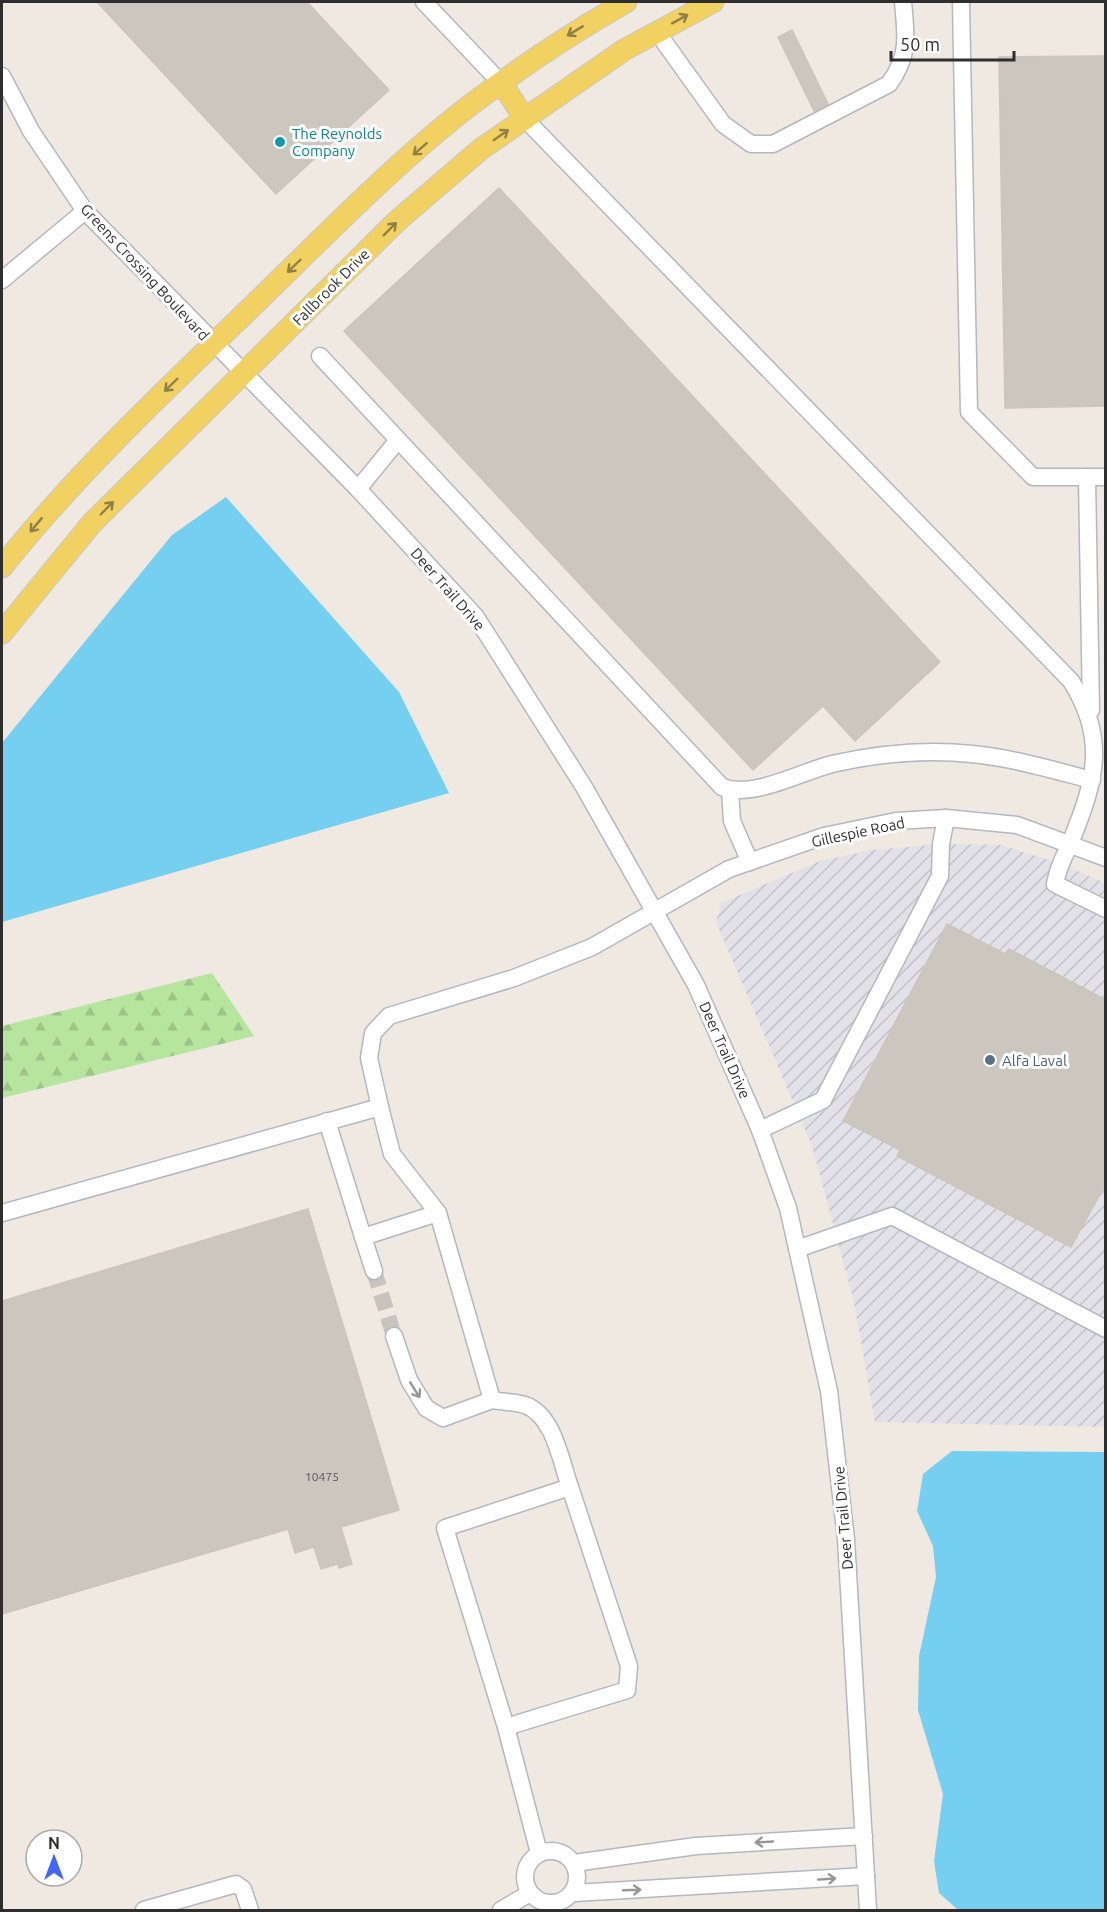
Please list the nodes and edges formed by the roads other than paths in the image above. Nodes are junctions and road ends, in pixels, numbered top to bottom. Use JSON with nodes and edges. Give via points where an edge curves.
{"nodes":[{"id":1,"x":424,"y":2,"type":"edge"},
{"id":2,"x":713,"y":2,"type":"edge"},
{"id":3,"x":903,"y":2,"type":"edge"},
{"id":4,"x":961,"y":2,"type":"edge"},
{"id":5,"x":618,"y":3,"type":"edge"},
{"id":6,"x":657,"y":32,"type":"junction"},
{"id":7,"x":2,"y":76,"type":"edge"},
{"id":8,"x":502,"y":84,"type":"junction"},
{"id":9,"x":6,"y":100,"type":"edge"},
{"id":10,"x":525,"y":119,"type":"junction"},
{"id":11,"x":85,"y":211,"type":"junction"},
{"id":12,"x":2,"y":280,"type":"edge"},
{"id":13,"x":213,"y":344,"type":"junction"},
{"id":14,"x":320,"y":356,"type":"dead end"},
{"id":15,"x":243,"y":372,"type":"junction"},
{"id":16,"x":398,"y":440,"type":"junction"},
{"id":17,"x":1087,"y":477,"type":"junction"},
{"id":18,"x":1106,"y":477,"type":"edge"},
{"id":19,"x":358,"y":489,"type":"junction"},
{"id":20,"x":2,"y":567,"type":"edge"},
{"id":21,"x":2,"y":633,"type":"edge"},
{"id":22,"x":1091,"y":713,"type":"junction"},
{"id":23,"x":1092,"y":780,"type":"junction"},
{"id":24,"x":730,"y":790,"type":"junction"},
{"id":25,"x":946,"y":818,"type":"junction"},
{"id":26,"x":1070,"y":843,"type":"junction"},
{"id":27,"x":1106,"y":858,"type":"edge"},
{"id":28,"x":750,"y":862,"type":"junction"},
{"id":29,"x":1106,"y":909,"type":"edge"},
{"id":30,"x":656,"y":913,"type":"junction"},
{"id":31,"x":380,"y":1107,"type":"junction"},
{"id":32,"x":327,"y":1121,"type":"junction"},
{"id":33,"x":760,"y":1130,"type":"junction"},
{"id":34,"x":2,"y":1213,"type":"edge"},
{"id":35,"x":438,"y":1214,"type":"junction"},
{"id":36,"x":363,"y":1237,"type":"junction"},
{"id":37,"x":797,"y":1249,"type":"junction"},
{"id":38,"x":374,"y":1271,"type":"tunnel mouth"},
{"id":39,"x":1106,"y":1329,"type":"edge"},
{"id":40,"x":394,"y":1336,"type":"tunnel mouth"},
{"id":41,"x":492,"y":1400,"type":"junction"},
{"id":42,"x":570,"y":1487,"type":"junction"},
{"id":43,"x":506,"y":1727,"type":"junction"},
{"id":44,"x":864,"y":1836,"type":"junction"},
{"id":45,"x":539,"y":1853,"type":"junction"},
{"id":46,"x":574,"y":1863,"type":"junction"},
{"id":47,"x":866,"y":1876,"type":"junction"},
{"id":48,"x":530,"y":1893,"type":"junction"},
{"id":49,"x":574,"y":1893,"type":"junction"},
{"id":50,"x":144,"y":1911,"type":"edge"},
{"id":51,"x":250,"y":1911,"type":"edge"},
{"id":52,"x":501,"y":1911,"type":"edge"},
{"id":53,"x":868,"y":1911,"type":"edge"}],
"edges":[{"from":1,"to":8,"type":"street"},
{"from":6,"to":2,"type":"main road","name":"Fallbrook Drive","one_way":true},
{"from":3,"to":6,"type":"street","via":[[906,46],[902,67],[889,84],[772,144],[751,144],[723,124]]},
{"from":4,"to":17,"type":"street","via":[[969,412],[1033,477]]},
{"from":5,"to":8,"type":"main road","one_way":true},
{"from":6,"to":10,"type":"main road","name":"Fallbrook Drive","via":[[624,50]]},
{"from":7,"to":9,"type":"street","name":"Greens Crossing Boulevard"},
{"from":8,"to":10,"type":"main road"},
{"from":8,"to":13,"type":"main road","one_way":true,"via":[[459,114],[371,192]]},
{"from":9,"to":11,"type":"street","name":"Greens Crossing Boulevard"},
{"from":15,"to":10,"type":"main road","name":"Fallbrook Drive","one_way":true,"via":[[397,222],[482,148]]},
{"from":10,"to":22,"type":"street","via":[[1071,681]]},
{"from":11,"to":12,"type":"street"},
{"from":11,"to":13,"type":"street","name":"Greens Crossing Boulevard"},
{"from":13,"to":15,"type":"street","name":"Deer Trail Drive"},
{"from":13,"to":20,"type":"main road","one_way":true,"via":[[61,495]]},
{"from":14,"to":16,"type":"street"},
{"from":15,"to":19,"type":"street","name":"Deer Trail Drive"},
{"from":21,"to":15,"type":"main road","name":"Fallbrook Drive","one_way":true,"via":[[92,523]]},
{"from":16,"to":19,"type":"street"},
{"from":16,"to":24,"type":"street","via":[[722,787]]},
{"from":17,"to":18,"type":"street"},
{"from":17,"to":22,"type":"street"},
{"from":19,"to":30,"type":"street","name":"Deer Trail Drive","via":[[476,617],[584,787]]},
{"from":22,"to":23,"type":"street","via":[[1099,752]]},
{"from":23,"to":24,"type":"street","via":[[971,753],[916,753],[833,764],[745,791]]},
{"from":23,"to":26,"type":"street"},
{"from":24,"to":28,"type":"street","via":[[732,821]]},
{"from":25,"to":26,"type":"street","name":"Gillespie Road","via":[[1017,825]]},
{"from":25,"to":28,"type":"street","name":"Gillespie Road","via":[[896,821],[824,836]]},
{"from":25,"to":33,"type":"street","via":[[940,844],[940,876],[823,1100]]},
{"from":26,"to":27,"type":"street","name":"Gillespie Road"},
{"from":26,"to":29,"type":"street","via":[[1059,863],[1055,884]]},
{"from":28,"to":30,"type":"street","name":"Gillespie Road","via":[[729,869]]},
{"from":30,"to":31,"type":"street","name":"Gillespie Road","via":[[592,947],[514,978],[389,1017],[373,1033],[369,1058]]},
{"from":30,"to":33,"type":"street","name":"Deer Trail Drive","via":[[696,985]]},
{"from":31,"to":32,"type":"street"},
{"from":31,"to":35,"type":"street","name":"Gillespie Road","via":[[392,1154]]},
{"from":32,"to":34,"type":"street"},
{"from":32,"to":36,"type":"street"},
{"from":33,"to":37,"type":"street","name":"Deer Trail Drive","via":[[788,1208]]},
{"from":35,"to":36,"type":"street"},
{"from":35,"to":41,"type":"street"},
{"from":36,"to":38,"type":"street"},
{"from":37,"to":39,"type":"street","via":[[892,1216]]},
{"from":37,"to":44,"type":"street","name":"Deer Trail Drive","via":[[829,1391],[838,1463]]},
{"from":40,"to":41,"type":"street","one_way":true,"via":[[409,1380],[426,1408],[443,1418]]},
{"from":41,"to":42,"type":"street","via":[[526,1406],[540,1414],[551,1432]]},
{"from":42,"to":43,"type":"street","via":[[629,1666],[627,1690]]},
{"from":42,"to":43,"type":"street","via":[[445,1528]]},
{"from":43,"to":45,"type":"street"},
{"from":44,"to":46,"type":"street","one_way":true,"via":[[696,1846]]},
{"from":44,"to":47,"type":"street","name":"Deer Trail Drive"},
{"from":45,"to":46,"type":"street","via":[[560,1854]]},
{"from":45,"to":48,"type":"street","via":[[527,1864],[525,1881]]},
{"from":46,"to":49,"type":"street"},
{"from":49,"to":47,"type":"street","one_way":true},
{"from":47,"to":53,"type":"street","name":"Deer Trail Drive"},
{"from":48,"to":49,"type":"street","via":[[538,1901],[550,1902],[564,1900]]},
{"from":48,"to":52,"type":"street"},
{"from":50,"to":51,"type":"street","via":[[236,1884],[243,1889]]}]}
